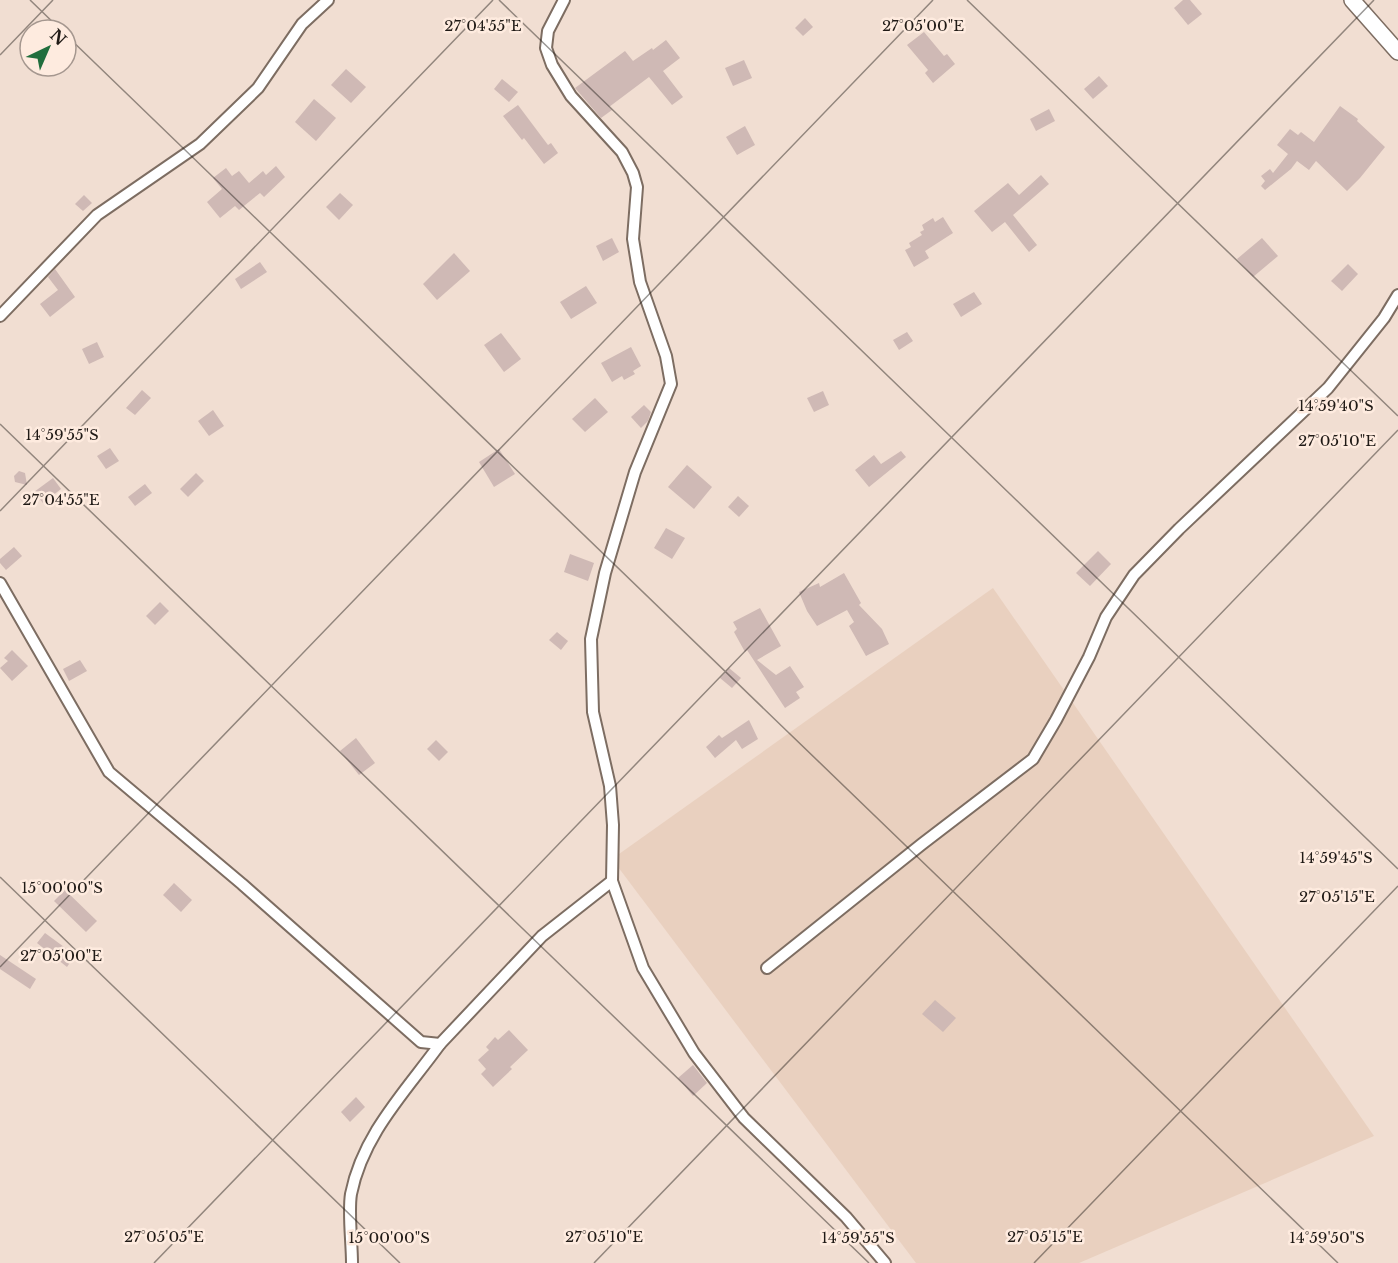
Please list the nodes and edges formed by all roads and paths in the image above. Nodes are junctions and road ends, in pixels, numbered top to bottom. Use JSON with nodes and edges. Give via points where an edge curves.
{"nodes":[{"id":1,"x":328,"y":0,"type":"edge"},
{"id":2,"x":564,"y":0,"type":"edge"},
{"id":3,"x":1352,"y":0,"type":"edge"},
{"id":4,"x":1398,"y":52,"type":"edge"},
{"id":5,"x":1398,"y":295,"type":"edge"},
{"id":6,"x":0,"y":316,"type":"edge"},
{"id":7,"x":0,"y":583,"type":"edge"},
{"id":8,"x":612,"y":881,"type":"junction"},
{"id":9,"x":767,"y":968,"type":"dead end"},
{"id":10,"x":440,"y":1044,"type":"junction"},
{"id":11,"x":352,"y":1263,"type":"edge"},
{"id":12,"x":885,"y":1263,"type":"edge"}],
"edges":[{"from":1,"to":6,"type":"street","via":[[302,24],[258,88],[200,144],[97,215]]},
{"from":2,"to":8,"type":"street","via":[[548,31],[546,48],[571,96],[622,152],[633,173],[637,187],[633,239],[640,282],[666,356],[671,384],[635,472],[605,573],[591,639],[593,712],[610,786]]},
{"from":3,"to":4,"type":"main road"},
{"from":5,"to":9,"type":"street","via":[[1328,388],[1134,575],[1106,617],[1084,668],[1033,759]]},
{"from":7,"to":10,"type":"street","via":[[109,772],[421,1042]]},
{"from":8,"to":10,"type":"street","via":[[542,936]]},
{"from":8,"to":12,"type":"street","via":[[643,968],[694,1053],[744,1118],[846,1217]]},
{"from":10,"to":11,"type":"street","via":[[390,1108],[362,1157],[351,1195]]}]}
